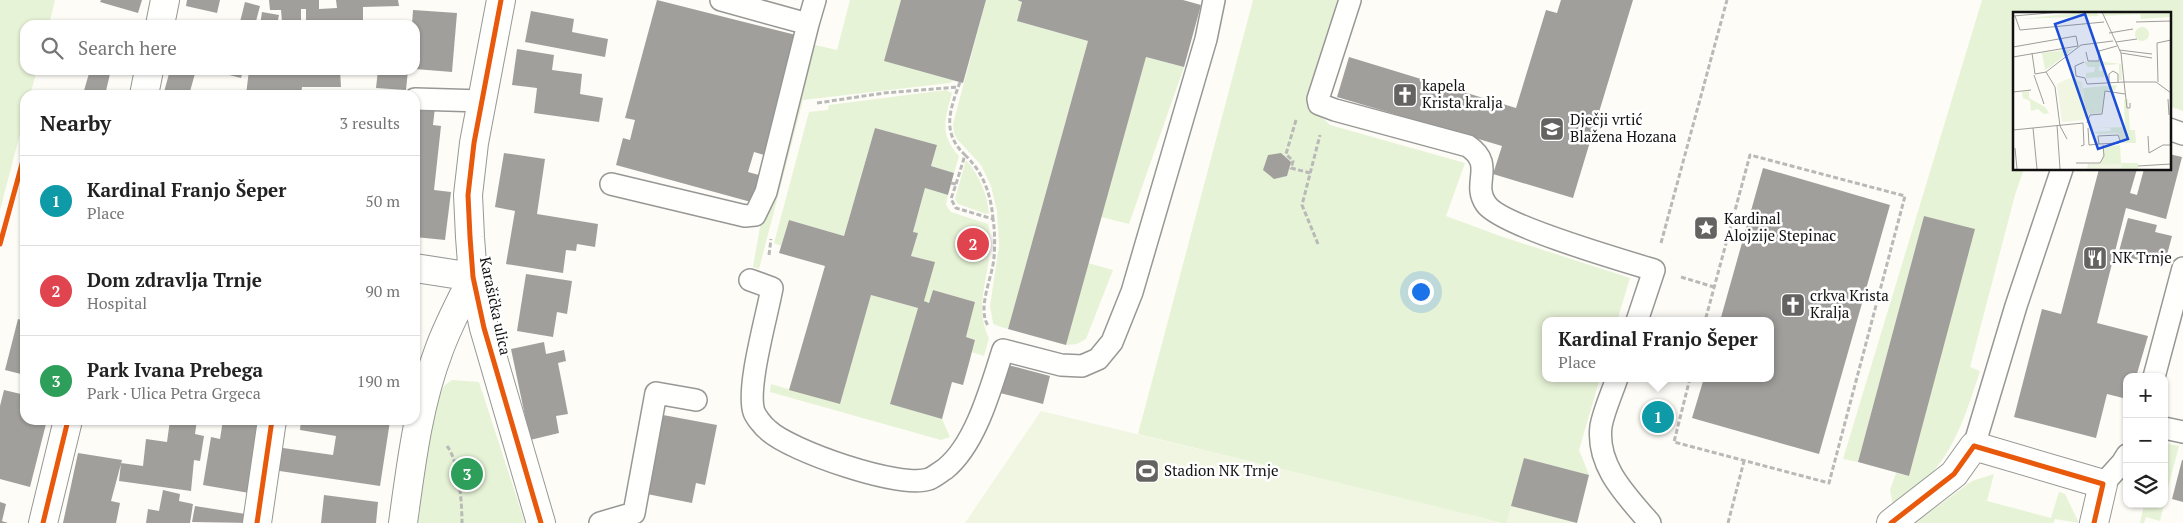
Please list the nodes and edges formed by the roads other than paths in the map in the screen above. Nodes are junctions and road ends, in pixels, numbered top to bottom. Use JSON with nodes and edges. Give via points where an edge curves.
{"nodes":[{"id":1,"x":165,"y":0,"type":"edge"},
{"id":2,"x":501,"y":0,"type":"edge"},
{"id":3,"x":721,"y":0,"type":"edge"},
{"id":4,"x":814,"y":0,"type":"edge"},
{"id":5,"x":1214,"y":0,"type":"edge"},
{"id":6,"x":1350,"y":0,"type":"edge"},
{"id":7,"x":161,"y":20,"type":"edge"},
{"id":8,"x":808,"y":24,"type":"junction"},
{"id":9,"x":149,"y":75,"type":"edge"},
{"id":10,"x":145,"y":90,"type":"edge"},
{"id":11,"x":420,"y":99,"type":"edge"},
{"id":12,"x":482,"y":101,"type":"junction"},
{"id":13,"x":2170,"y":129,"type":"edge"},
{"id":14,"x":2183,"y":134,"type":"edge"},
{"id":15,"x":2062,"y":170,"type":"edge"},
{"id":16,"x":611,"y":184,"type":"dead end"},
{"id":17,"x":2183,"y":268,"type":"edge"},
{"id":18,"x":420,"y":269,"type":"edge"},
{"id":19,"x":473,"y":277,"type":"junction"},
{"id":20,"x":750,"y":280,"type":"dead end"},
{"id":21,"x":1638,"y":317,"type":"edge"},
{"id":22,"x":2155,"y":373,"type":"edge"},
{"id":23,"x":1616,"y":382,"type":"edge"},
{"id":24,"x":696,"y":400,"type":"dead end"},
{"id":25,"x":420,"y":420,"type":"edge"},
{"id":26,"x":67,"y":425,"type":"edge"},
{"id":27,"x":271,"y":425,"type":"edge"},
{"id":28,"x":419,"y":425,"type":"edge"},
{"id":29,"x":2168,"y":429,"type":"edge"},
{"id":30,"x":2183,"y":432,"type":"edge"},
{"id":31,"x":1974,"y":446,"type":"junction"},
{"id":32,"x":2123,"y":460,"type":"edge"},
{"id":33,"x":2103,"y":484,"type":"junction"},
{"id":34,"x":43,"y":523,"type":"edge"},
{"id":35,"x":257,"y":523,"type":"edge"},
{"id":36,"x":403,"y":523,"type":"edge"},
{"id":37,"x":541,"y":523,"type":"edge"},
{"id":38,"x":600,"y":523,"type":"edge"},
{"id":39,"x":1650,"y":523,"type":"edge"},
{"id":40,"x":1891,"y":523,"type":"edge"},
{"id":41,"x":2094,"y":523,"type":"edge"}],
"edges":[{"from":1,"to":7,"type":"street"},
{"from":2,"to":12,"type":"street","name":"Karašička ulica"},
{"from":3,"to":8,"type":"lane"},
{"from":4,"to":8,"type":"lane"},
{"from":5,"to":20,"type":"lane","via":[[1206,39],[1132,292],[1112,342],[1098,359],[1082,366],[1062,365],[1003,350],[972,432],[946,468],[928,479],[897,479],[836,464],[786,442],[768,430],[754,412],[754,376],[772,288]]},
{"from":6,"to":21,"type":"lane","via":[[1318,104],[1468,146],[1476,151],[1482,158],[1481,195],[1486,206],[1497,214],[1565,242],[1654,270]]},
{"from":8,"to":16,"type":"lane","via":[[766,192],[755,215],[745,216]]},
{"from":9,"to":10,"type":"street"},
{"from":11,"to":12,"type":"lane"},
{"from":12,"to":19,"type":"street","name":"Karašička ulica","via":[[468,195]]},
{"from":13,"to":14,"type":"lane"},
{"from":15,"to":31,"type":"lane"},
{"from":17,"to":22,"type":"lane"},
{"from":18,"to":19,"type":"street"},
{"from":19,"to":25,"type":"street","via":[[438,351]]},
{"from":19,"to":37,"type":"street","name":"Karašička ulica","via":[[484,328]]},
{"from":23,"to":39,"type":"lane","via":[[1601,426],[1606,464],[1614,479]]},
{"from":24,"to":38,"type":"lane","via":[[656,393],[634,513]]},
{"from":26,"to":34,"type":"street"},
{"from":27,"to":35,"type":"street"},
{"from":28,"to":36,"type":"street"},
{"from":29,"to":30,"type":"lane"},
{"from":31,"to":33,"type":"street"},
{"from":31,"to":40,"type":"street","via":[[1954,474]]},
{"from":32,"to":33,"type":"lane"},
{"from":33,"to":41,"type":"street"}]}
